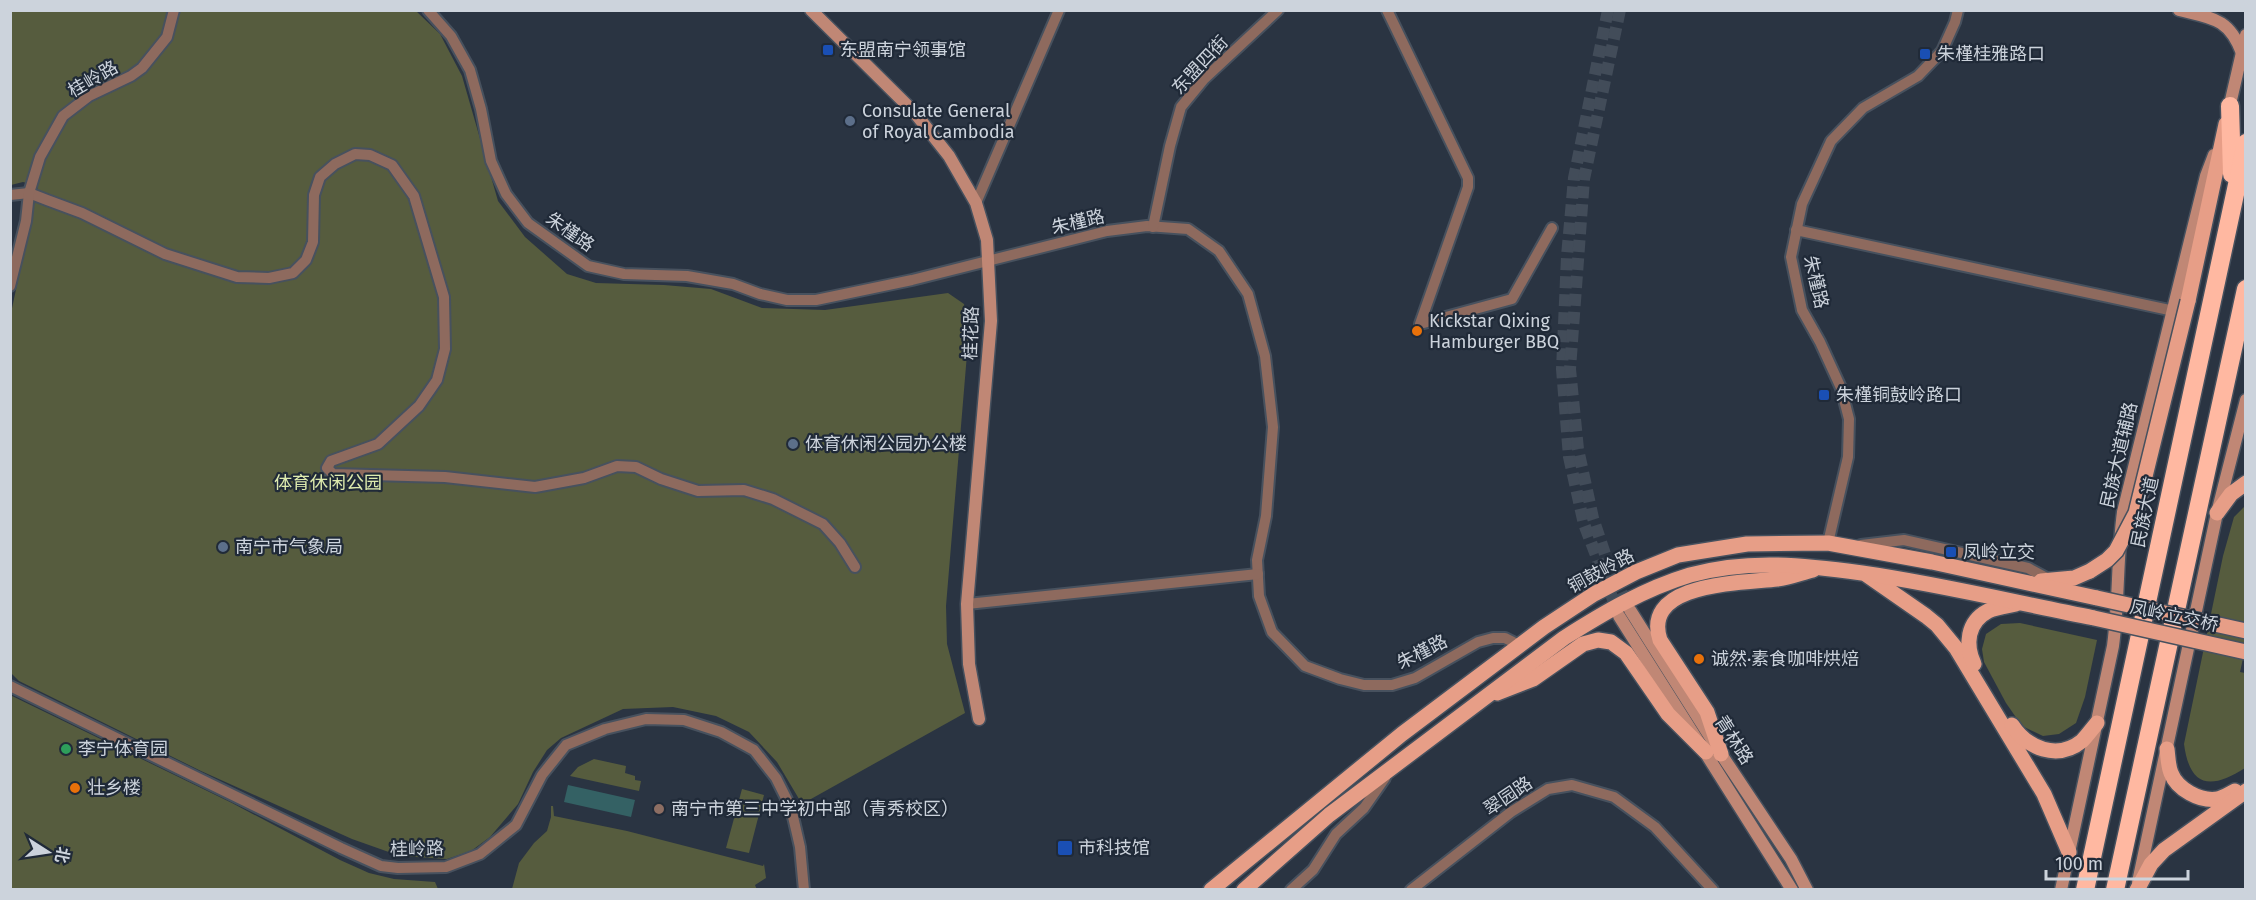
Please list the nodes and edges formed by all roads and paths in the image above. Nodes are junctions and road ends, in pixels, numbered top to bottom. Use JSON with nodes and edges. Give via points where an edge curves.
{"nodes":[{"id":1,"x":174,"y":10,"type":"edge"},
{"id":2,"x":428,"y":10,"type":"edge"},
{"id":3,"x":811,"y":10,"type":"edge"},
{"id":4,"x":1059,"y":10,"type":"edge"},
{"id":5,"x":1278,"y":10,"type":"edge"},
{"id":6,"x":1387,"y":10,"type":"edge"},
{"id":7,"x":1958,"y":10,"type":"edge"},
{"id":8,"x":2179,"y":10,"type":"edge"},
{"id":9,"x":2246,"y":35,"type":"edge"},
{"id":10,"x":2242,"y":53,"type":"junction"},
{"id":11,"x":2230,"y":106,"type":"junction"},
{"id":12,"x":2246,"y":143,"type":"edge"},
{"id":13,"x":29,"y":193,"type":"junction"},
{"id":14,"x":10,"y":195,"type":"edge"},
{"id":15,"x":2233,"y":202,"type":"junction"},
{"id":16,"x":976,"y":203,"type":"junction"},
{"id":17,"x":1153,"y":226,"type":"junction"},
{"id":18,"x":1552,"y":228,"type":"dead end"},
{"id":19,"x":1796,"y":230,"type":"junction"},
{"id":20,"x":988,"y":262,"type":"junction"},
{"id":21,"x":10,"y":286,"type":"edge"},
{"id":22,"x":2246,"y":289,"type":"edge"},
{"id":23,"x":2174,"y":311,"type":"junction"},
{"id":24,"x":2246,"y":400,"type":"edge"},
{"id":25,"x":2246,"y":483,"type":"edge"},
{"id":26,"x":2217,"y":513,"type":"junction"},
{"id":27,"x":1828,"y":543,"type":"junction"},
{"id":28,"x":1851,"y":547,"type":"junction"},
{"id":29,"x":855,"y":567,"type":"dead end"},
{"id":30,"x":1823,"y":568,"type":"junction"},
{"id":31,"x":1258,"y":574,"type":"junction"},
{"id":32,"x":1864,"y":574,"type":"junction"},
{"id":33,"x":2050,"y":580,"type":"junction"},
{"id":34,"x":2024,"y":582,"type":"junction"},
{"id":35,"x":2073,"y":593,"type":"junction"},
{"id":36,"x":2097,"y":598,"type":"joint"},
{"id":37,"x":2019,"y":603,"type":"junction"},
{"id":38,"x":967,"y":604,"type":"junction"},
{"id":39,"x":1625,"y":613,"type":"tunnel mouth"},
{"id":40,"x":2246,"y":631,"type":"edge"},
{"id":41,"x":1519,"y":645,"type":"junction"},
{"id":42,"x":2246,"y":652,"type":"edge"},
{"id":43,"x":10,"y":686,"type":"edge"},
{"id":44,"x":1480,"y":699,"type":"junction"},
{"id":45,"x":979,"y":719,"type":"dead end"},
{"id":46,"x":2097,"y":723,"type":"junction"},
{"id":47,"x":2167,"y":749,"type":"junction"},
{"id":48,"x":1713,"y":753,"type":"junction"},
{"id":49,"x":1393,"y":766,"type":"junction"},
{"id":50,"x":2246,"y":785,"type":"edge"},
{"id":51,"x":2246,"y":791,"type":"edge"},
{"id":52,"x":2070,"y":852,"type":"junction"},
{"id":53,"x":1307,"y":885,"type":"edge"},
{"id":54,"x":804,"y":890,"type":"edge"},
{"id":55,"x":1211,"y":890,"type":"edge"},
{"id":56,"x":1244,"y":890,"type":"edge"},
{"id":57,"x":1292,"y":890,"type":"edge"},
{"id":58,"x":1411,"y":890,"type":"edge"},
{"id":59,"x":1713,"y":890,"type":"edge"},
{"id":60,"x":1792,"y":890,"type":"edge"},
{"id":61,"x":1807,"y":890,"type":"edge"},
{"id":62,"x":2061,"y":890,"type":"edge"},
{"id":63,"x":2085,"y":890,"type":"edge"},
{"id":64,"x":2115,"y":890,"type":"edge"},
{"id":65,"x":2137,"y":890,"type":"edge"}],
"edges":[{"from":1,"to":13,"type":"street","name":"桂岭路","via":[[167,38],[142,68],[89,96],[63,116],[40,157]]},
{"from":2,"to":20,"type":"street","name":"朱槿路","via":[[451,36],[470,70],[491,160],[506,194],[528,223],[588,266],[624,274],[687,276],[787,300],[816,300]]},
{"from":3,"to":16,"type":"street","name":"桂花路","via":[[915,113],[949,156]]},
{"from":4,"to":16,"type":"street"},
{"from":5,"to":17,"type":"street","name":"东盟四街","via":[[1204,79],[1182,107]]},
{"from":6,"to":18,"type":"street","via":[[1468,178],[1420,324],[1512,299]]},
{"from":7,"to":19,"type":"street","name":"朱槿路","via":[[1942,51],[1918,76],[1863,108],[1831,141],[1802,204]]},
{"from":8,"to":10,"type":"street","via":[[2227,26]]},
{"from":9,"to":10,"type":"street","name":"民族大道辅路"},
{"from":10,"to":11,"type":"street","name":"民族大道辅路"},
{"from":11,"to":15,"type":"highway"},
{"from":11,"to":23,"type":"street","name":"民族大道辅路","via":[[2206,176]]},
{"from":11,"to":33,"type":"main road","bridge":true,"via":[[2136,513],[2107,560],[2074,578]]},
{"from":12,"to":15,"type":"highway","name":"民族大道"},
{"from":13,"to":14,"type":"street"},
{"from":13,"to":21,"type":"street","name":"桂岭路"},
{"from":13,"to":29,"type":"street","via":[[82,213],[165,254],[237,277],[269,278],[293,273],[306,260],[313,242],[314,195],[320,177],[356,154],[370,155],[392,165],[414,196],[444,297],[445,349],[437,381],[419,406],[378,444],[331,461],[327,468],[333,474],[445,477],[535,487],[584,478],[617,466],[636,467],[661,480],[698,491],[744,490],[773,499],[822,524]]},
{"from":15,"to":63,"type":"highway","name":"民族大道"},
{"from":16,"to":20,"type":"street","name":"桂花路","via":[[987,240]]},
{"from":17,"to":20,"type":"street","name":"朱槿路","via":[[1107,231]]},
{"from":17,"to":31,"type":"street","name":"朱槿路","via":[[1188,229],[1219,252],[1248,294],[1265,356],[1273,427]]},
{"from":19,"to":23,"type":"street"},
{"from":19,"to":27,"type":"street","name":"朱槿路","via":[[1791,257],[1802,310],[1841,388],[1849,419],[1848,457]]},
{"from":20,"to":38,"type":"street","name":"桂花路","via":[[991,321]]},
{"from":22,"to":64,"type":"highway"},
{"from":23,"to":46,"type":"street","name":"民族大道辅路","via":[[2123,512],[2118,544],[2117,612]]},
{"from":24,"to":26,"type":"street"},
{"from":25,"to":26,"type":"main road","via":[[2231,494]]},
{"from":26,"to":47,"type":"street"},
{"from":27,"to":28,"type":"main road","name":"铜鼓岭路"},
{"from":27,"to":41,"type":"main road","name":"铜鼓岭路","via":[[1747,544],[1678,555],[1594,594]]},
{"from":28,"to":33,"type":"street","via":[[1904,540],[2028,568]]},
{"from":28,"to":34,"type":"main road","name":"铜鼓岭路"},
{"from":30,"to":32,"type":"main road"},
{"from":30,"to":44,"type":"main road","via":[[1751,565],[1693,575],[1642,593],[1564,638]]},
{"from":30,"to":48,"type":"main road","via":[[1780,579],[1698,590],[1675,598],[1661,613],[1657,630],[1660,640],[1707,712]]},
{"from":31,"to":38,"type":"street"},
{"from":31,"to":41,"type":"street","name":"朱槿路","via":[[1259,596],[1272,632],[1305,666],[1340,679],[1364,685],[1392,684],[1415,678],[1478,642],[1506,638]]},
{"from":32,"to":37,"type":"main road"},
{"from":32,"to":52,"type":"main road","via":[[1926,616],[1956,648],[2044,794]]},
{"from":33,"to":34,"type":"main road"},
{"from":33,"to":35,"type":"street"},
{"from":34,"to":35,"type":"main road","name":"铜鼓岭路"},
{"from":35,"to":36,"type":"main road","name":"铜鼓岭路"},
{"from":36,"to":40,"type":"main road","name":"凤岭立交桥","bridge":true},
{"from":37,"to":42,"type":"main road","name":"凤岭立交桥","bridge":true},
{"from":37,"to":46,"type":"main road","via":[[1989,610],[1976,622],[1968,639],[1975,666],[2018,734],[2033,746],[2062,749],[2082,741]]},
{"from":38,"to":45,"type":"street","name":"桂花路","via":[[969,664]]},
{"from":39,"to":48,"type":"street","name":"青林路"},
{"from":41,"to":55,"type":"main road","name":"铜鼓岭路","via":[[1402,734]]},
{"from":43,"to":54,"type":"street","name":"桂岭路","via":[[341,848],[381,866],[398,868],[446,867],[487,849],[516,825],[542,775],[566,745],[605,729],[645,719],[684,720],[721,732],[754,750],[776,778],[791,808]]},
{"from":44,"to":48,"type":"main road","via":[[1533,679],[1583,644],[1604,640],[1622,648],[1668,714]]},
{"from":44,"to":49,"type":"main road"},
{"from":46,"to":52,"type":"street","name":"民族大道辅路"},
{"from":47,"to":50,"type":"main road","via":[[2176,782],[2200,798],[2218,798]]},
{"from":47,"to":65,"type":"street"},
{"from":48,"to":60,"type":"street","name":"青林路"},
{"from":48,"to":61,"type":"street","name":"青林路","via":[[1791,859]]},
{"from":49,"to":53,"type":"street","via":[[1364,808],[1336,834]]},
{"from":49,"to":56,"type":"main road","via":[[1329,815]]},
{"from":51,"to":65,"type":"main road","via":[[2164,850]]},
{"from":52,"to":62,"type":"street","name":"民族大道辅路"},
{"from":53,"to":57,"type":"street"},
{"from":58,"to":59,"type":"street","name":"翠园路","via":[[1511,812],[1548,789],[1572,785],[1614,797],[1655,827]]}]}
